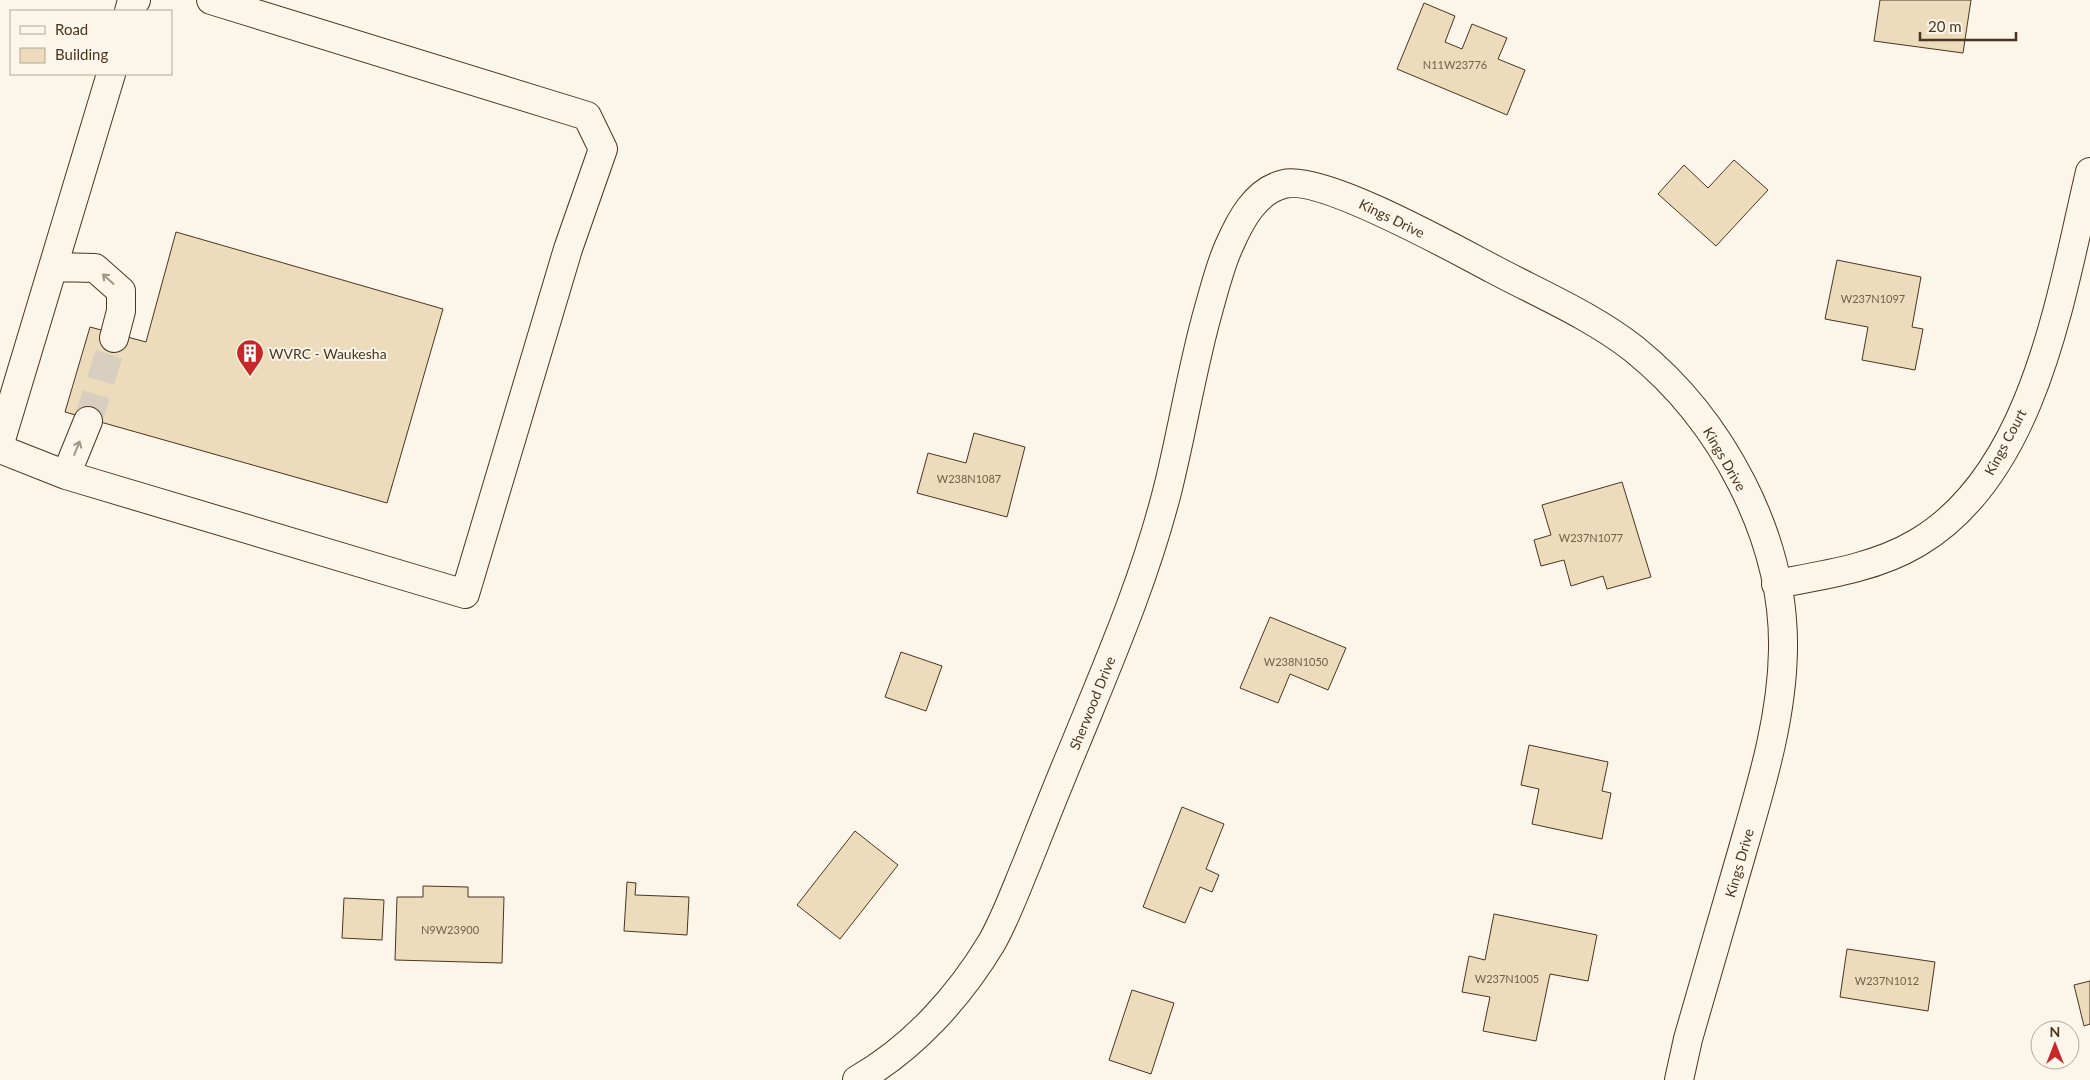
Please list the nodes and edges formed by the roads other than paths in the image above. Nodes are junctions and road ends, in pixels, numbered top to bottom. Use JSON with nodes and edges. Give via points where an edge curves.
{"nodes":[{"id":1,"x":136,"y":0,"type":"edge"},
{"id":2,"x":211,"y":0,"type":"edge"},
{"id":3,"x":129,"y":10,"type":"edge"},
{"id":4,"x":111,"y":75,"type":"edge"},
{"id":5,"x":2090,"y":172,"type":"edge"},
{"id":6,"x":53,"y":267,"type":"junction"},
{"id":7,"x":1220,"y":268,"type":"joint"},
{"id":8,"x":114,"y":338,"type":"tunnel mouth"},
{"id":9,"x":88,"y":421,"type":"tunnel mouth"},
{"id":10,"x":0,"y":442,"type":"edge"},
{"id":11,"x":0,"y":449,"type":"edge"},
{"id":12,"x":66,"y":475,"type":"junction"},
{"id":13,"x":1776,"y":584,"type":"junction"},
{"id":14,"x":857,"y":1080,"type":"edge"},
{"id":15,"x":1679,"y":1080,"type":"edge"}],
"edges":[{"from":1,"to":3,"type":"street"},
{"from":2,"to":12,"type":"street","via":[[586,116],[603,149],[568,249],[465,594]]},
{"from":4,"to":6,"type":"street"},
{"from":5,"to":13,"type":"street","name":"Kings Court","via":[[2056,313],[2033,386],[2016,428],[1976,493],[1946,523],[1892,555],[1839,572]]},
{"from":8,"to":6,"type":"street","one_way":true,"via":[[121,310],[121,291],[95,268]]},
{"from":6,"to":10,"type":"street"},
{"from":7,"to":13,"type":"street","name":"Kings Drive","via":[[1248,209],[1261,195],[1283,184],[1298,182],[1332,190],[1442,242],[1597,323],[1666,378],[1711,431],[1751,505]]},
{"from":7,"to":14,"type":"street","name":"Sherwood Drive","via":[[1200,340],[1168,490],[1135,596],[1010,904],[994,938],[950,1002],[925,1028]]},
{"from":12,"to":9,"type":"street","one_way":true},
{"from":11,"to":12,"type":"street"},
{"from":13,"to":15,"type":"street","name":"Kings Drive","via":[[1782,616],[1783,653],[1777,713],[1758,794]]}]}
